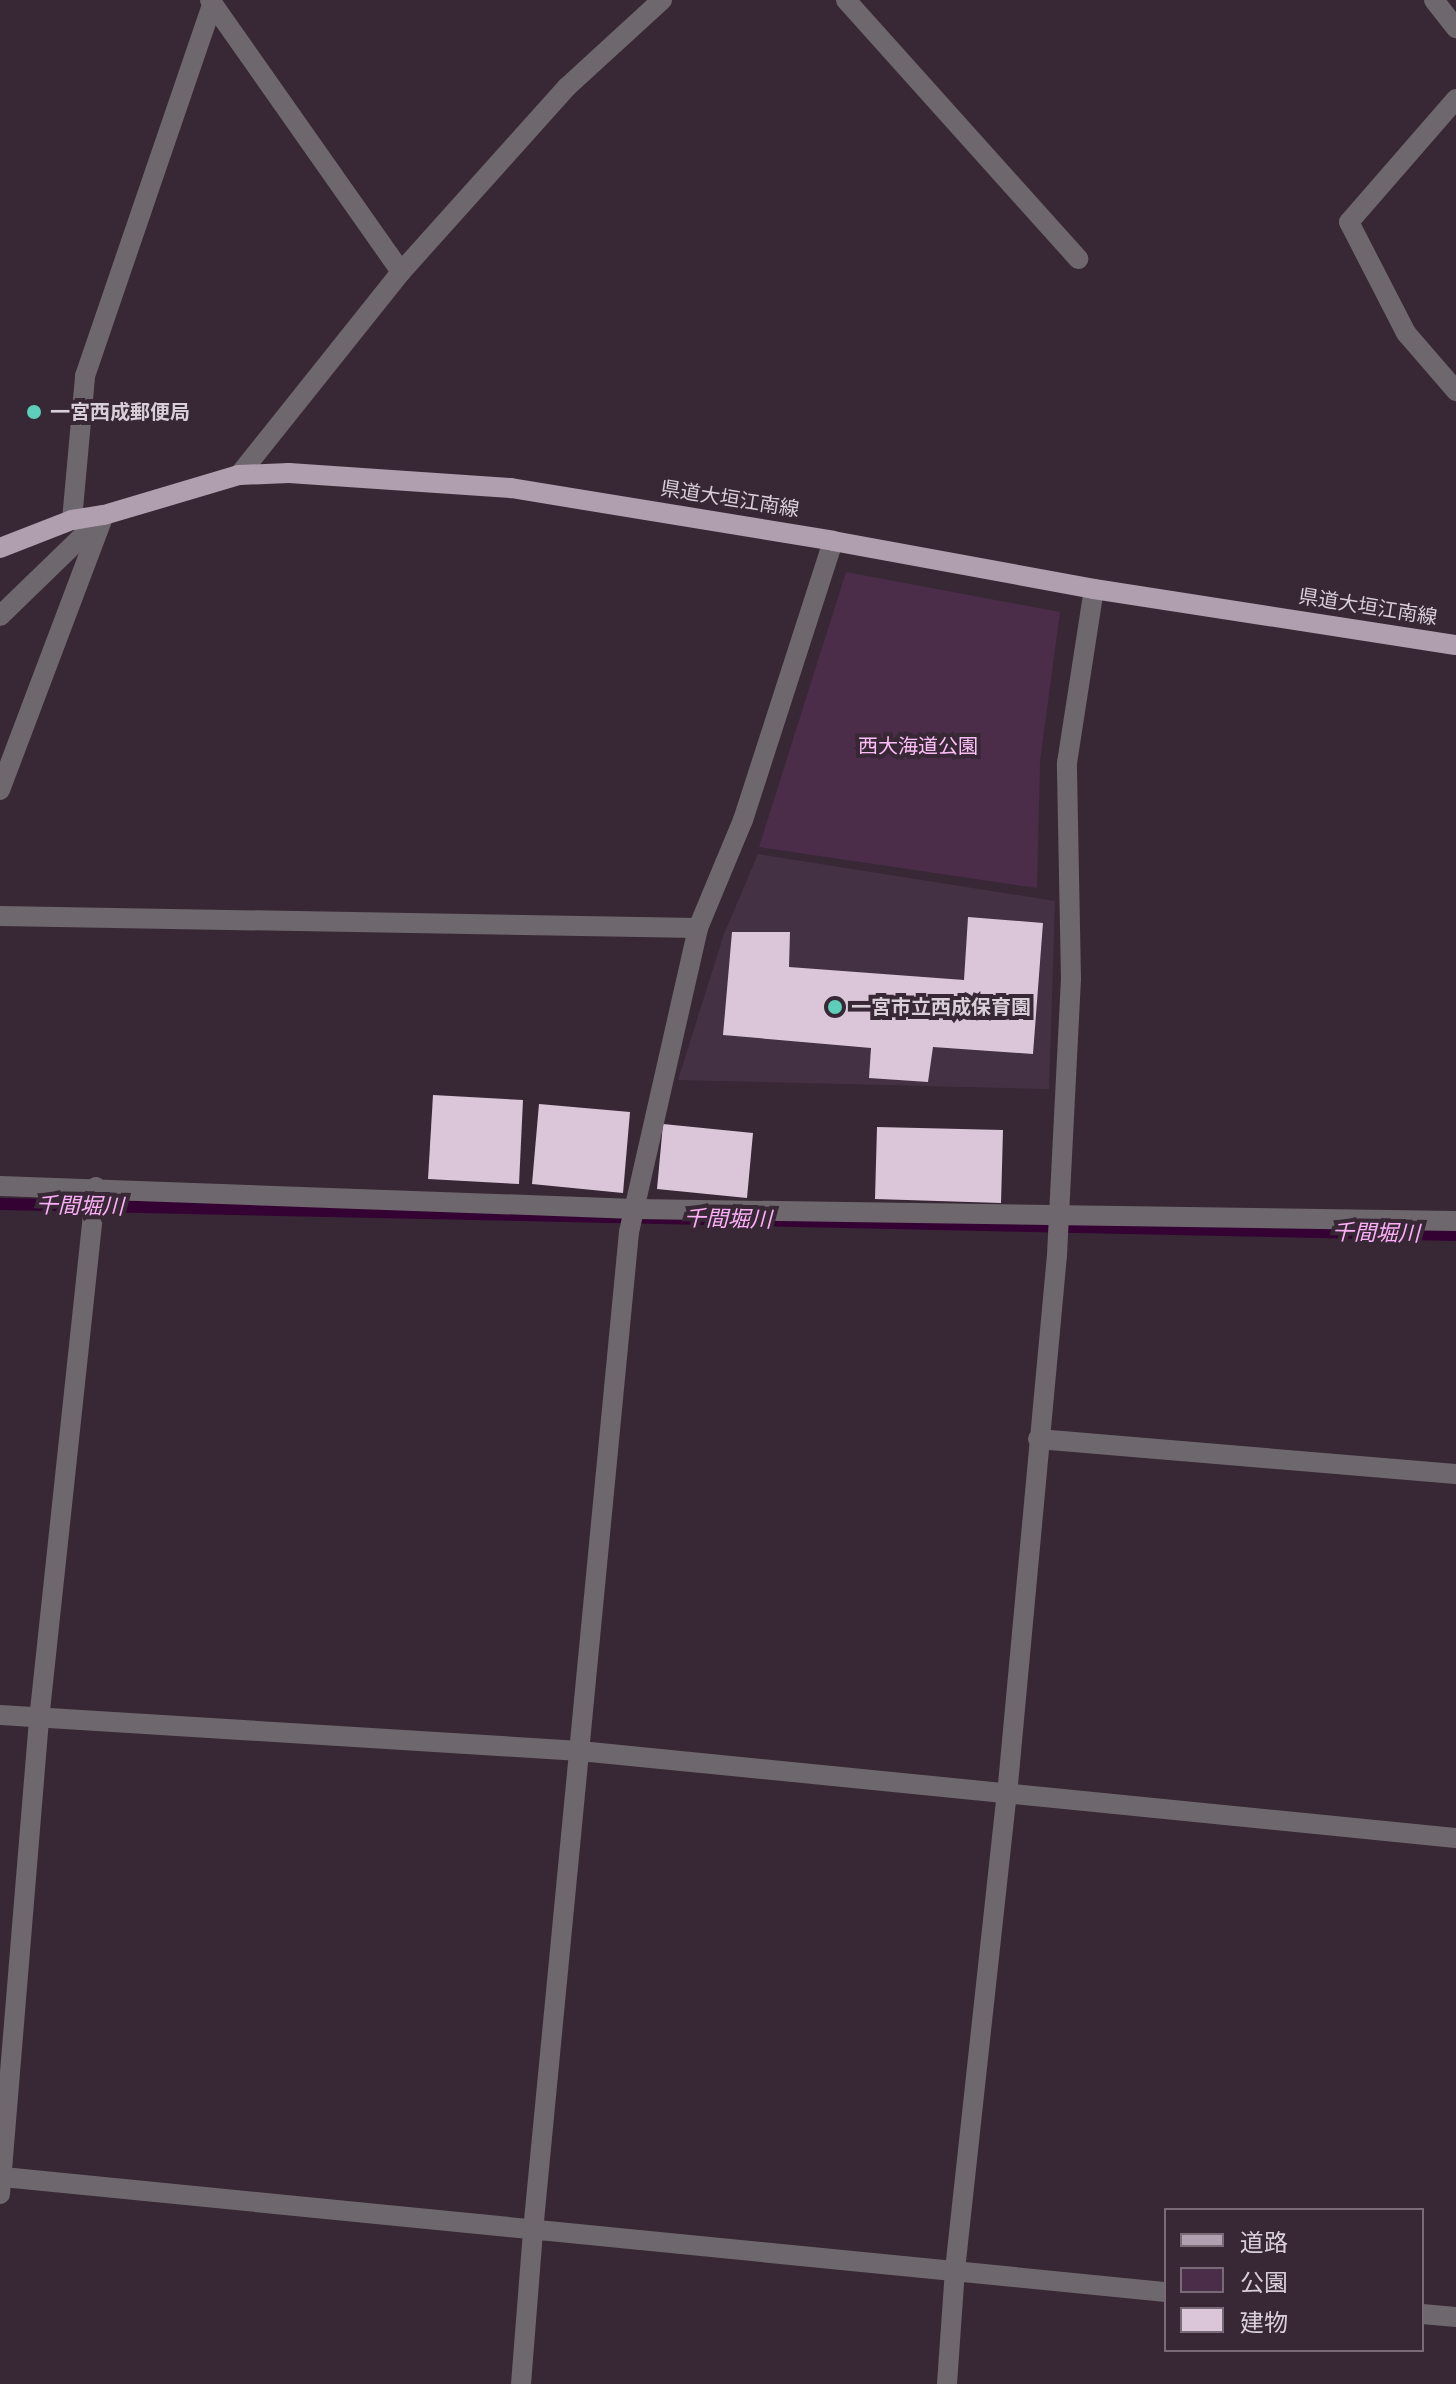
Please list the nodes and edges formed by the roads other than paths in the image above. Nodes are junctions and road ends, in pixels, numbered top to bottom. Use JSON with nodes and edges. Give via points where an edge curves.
{"nodes":[{"id":1,"x":662,"y":0,"type":"edge"},
{"id":2,"x":846,"y":0,"type":"edge"},
{"id":3,"x":1434,"y":0,"type":"edge"},
{"id":4,"x":211,"y":2,"type":"edge"},
{"id":5,"x":1456,"y":28,"type":"edge"},
{"id":6,"x":1456,"y":99,"type":"edge"},
{"id":7,"x":1078,"y":259,"type":"dead end"},
{"id":8,"x":401,"y":272,"type":"junction"},
{"id":9,"x":1456,"y":391,"type":"edge"},
{"id":10,"x":239,"y":475,"type":"junction"},
{"id":11,"x":104,"y":515,"type":"junction"},
{"id":12,"x":72,"y":520,"type":"junction"},
{"id":13,"x":833,"y":541,"type":"junction"},
{"id":14,"x":2,"y":545,"type":"edge"},
{"id":15,"x":1094,"y":589,"type":"junction"},
{"id":16,"x":0,"y":616,"type":"edge"},
{"id":17,"x":1456,"y":645,"type":"edge"},
{"id":18,"x":0,"y":790,"type":"edge"},
{"id":19,"x":0,"y":916,"type":"edge"},
{"id":20,"x":698,"y":928,"type":"junction"},
{"id":21,"x":0,"y":1186,"type":"edge"},
{"id":22,"x":95,"y":1193,"type":"junction"},
{"id":23,"x":635,"y":1209,"type":"junction"},
{"id":24,"x":1058,"y":1218,"type":"junction"},
{"id":25,"x":1456,"y":1221,"type":"edge"},
{"id":26,"x":1038,"y":1439,"type":"junction"},
{"id":27,"x":1456,"y":1474,"type":"edge"},
{"id":28,"x":0,"y":1715,"type":"edge"},
{"id":29,"x":39,"y":1720,"type":"junction"},
{"id":30,"x":580,"y":1751,"type":"junction"},
{"id":31,"x":1007,"y":1795,"type":"junction"},
{"id":32,"x":1456,"y":1838,"type":"edge"},
{"id":33,"x":1,"y":2185,"type":"edge"},
{"id":34,"x":533,"y":2231,"type":"junction"},
{"id":35,"x":955,"y":2270,"type":"junction"},
{"id":36,"x":1164,"y":2292,"type":"edge"},
{"id":37,"x":1424,"y":2314,"type":"edge"},
{"id":38,"x":1456,"y":2317,"type":"edge"},
{"id":39,"x":521,"y":2384,"type":"edge"},
{"id":40,"x":947,"y":2384,"type":"edge"}],
"edges":[{"from":1,"to":8,"type":"street","via":[[567,87]]},
{"from":2,"to":7,"type":"street"},
{"from":3,"to":5,"type":"street"},
{"from":4,"to":8,"type":"street"},
{"from":4,"to":12,"type":"street","via":[[85,376]]},
{"from":6,"to":9,"type":"street","via":[[1349,222],[1406,333]]},
{"from":8,"to":10,"type":"street"},
{"from":10,"to":11,"type":"main road","name":"県道大垣江南線"},
{"from":10,"to":13,"type":"main road","name":"県道大垣江南線","via":[[289,473],[511,488]]},
{"from":11,"to":12,"type":"main road","name":"県道大垣江南線"},
{"from":11,"to":16,"type":"street"},
{"from":11,"to":18,"type":"street"},
{"from":12,"to":14,"type":"main road","name":"県道大垣江南線"},
{"from":13,"to":15,"type":"main road","name":"県道大垣江南線"},
{"from":13,"to":20,"type":"street","via":[[743,820]]},
{"from":15,"to":17,"type":"main road","name":"県道大垣江南線"},
{"from":15,"to":24,"type":"street","via":[[1067,763],[1071,979]]},
{"from":19,"to":20,"type":"street"},
{"from":20,"to":23,"type":"street"},
{"from":21,"to":22,"type":"street"},
{"from":22,"to":23,"type":"street"},
{"from":22,"to":29,"type":"street"},
{"from":23,"to":24,"type":"street"},
{"from":23,"to":30,"type":"street"},
{"from":24,"to":25,"type":"street"},
{"from":24,"to":26,"type":"street"},
{"from":26,"to":27,"type":"street"},
{"from":26,"to":31,"type":"street"},
{"from":28,"to":29,"type":"street"},
{"from":29,"to":30,"type":"street"},
{"from":29,"to":33,"type":"street"},
{"from":30,"to":31,"type":"street"},
{"from":30,"to":34,"type":"street"},
{"from":31,"to":32,"type":"street"},
{"from":31,"to":35,"type":"street"},
{"from":33,"to":34,"type":"street"},
{"from":34,"to":35,"type":"street"},
{"from":34,"to":39,"type":"street"},
{"from":35,"to":36,"type":"street"},
{"from":35,"to":40,"type":"street"},
{"from":37,"to":38,"type":"street"}]}
